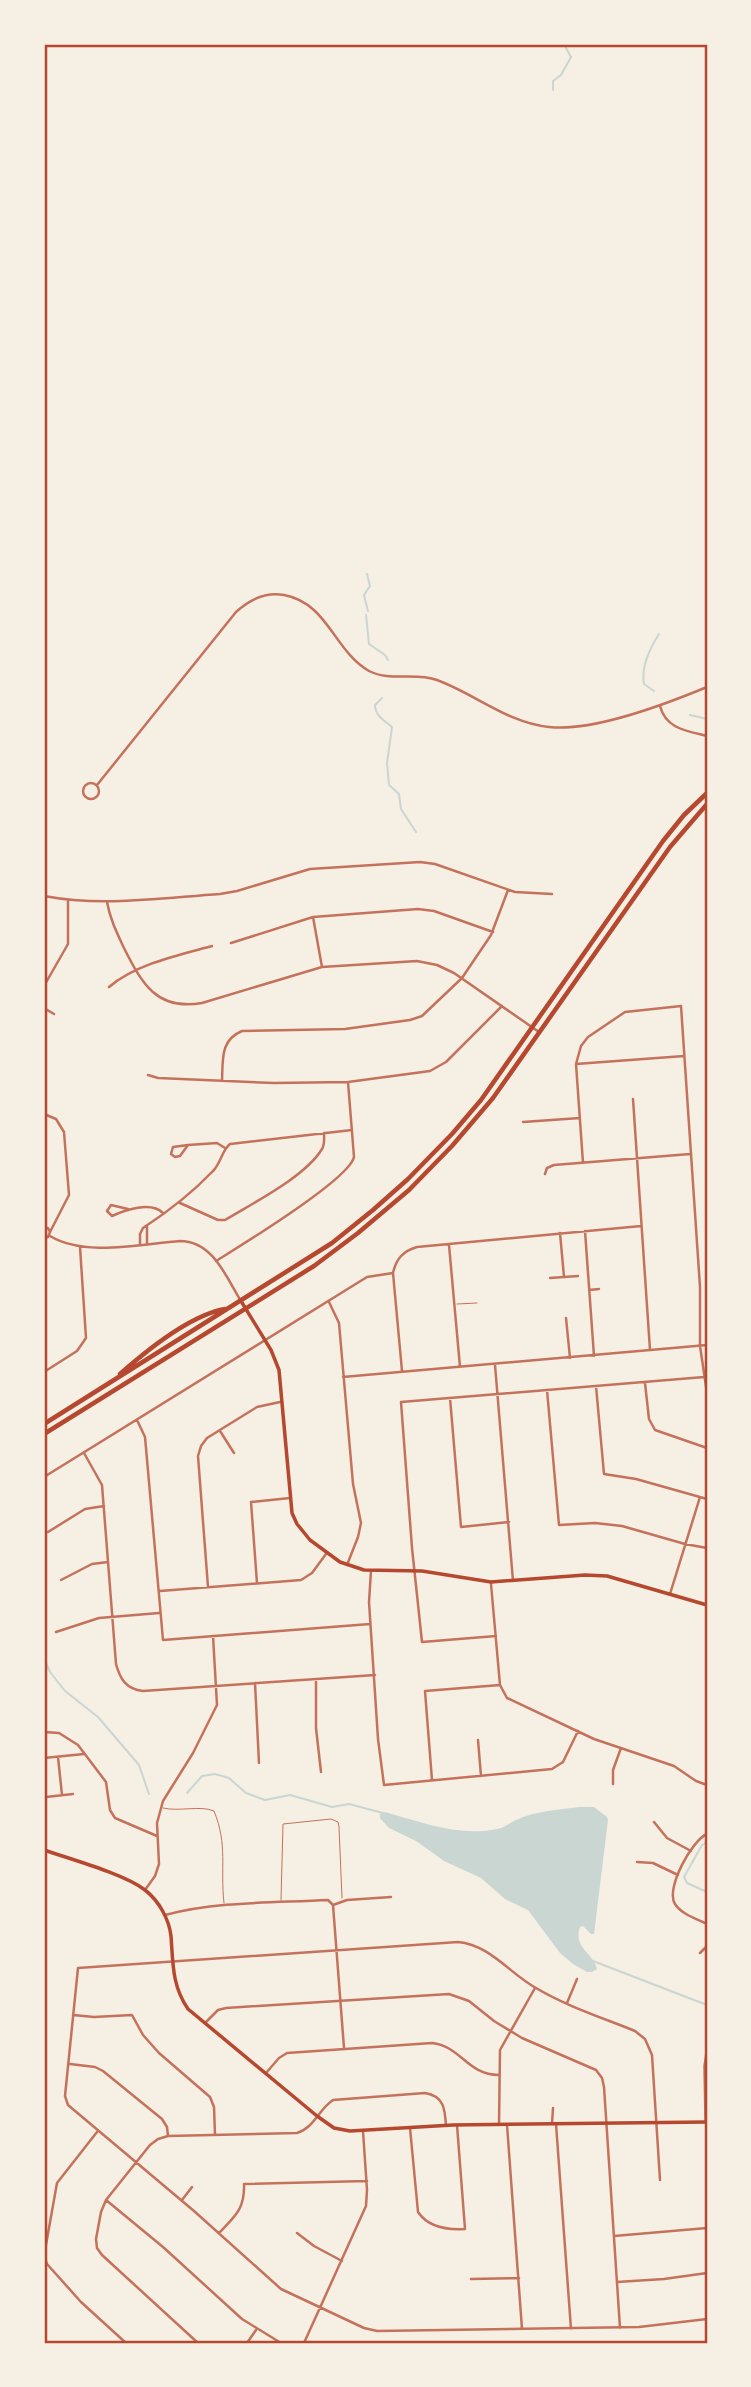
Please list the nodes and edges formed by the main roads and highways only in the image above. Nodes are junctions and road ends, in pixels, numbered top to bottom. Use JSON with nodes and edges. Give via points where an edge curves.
{"nodes":[{"id":1,"x":707,"y":793,"type":"edge"},
{"id":2,"x":707,"y":804,"type":"edge"},
{"id":3,"x":408,"y":1179,"type":"junction"},
{"id":4,"x":414,"y":1185,"type":"junction"},
{"id":5,"x":241,"y":1301,"type":"junction"},
{"id":6,"x":246,"y":1308,"type":"junction"},
{"id":7,"x":44,"y":1424,"type":"edge"},
{"id":8,"x":44,"y":1434,"type":"edge"},
{"id":9,"x":707,"y":1605,"type":"edge"},
{"id":10,"x":44,"y":1850,"type":"edge"},
{"id":11,"x":707,"y":2122,"type":"edge"}],
"edges":[{"from":1,"to":3,"type":"main road","via":[[663,841],[468,1116]]},
{"from":2,"to":4,"type":"main road","via":[[670,847],[506,1080]]},
{"from":3,"to":4,"type":"main road"},
{"from":3,"to":5,"type":"main road","via":[[332,1243]]},
{"from":4,"to":6,"type":"main road","via":[[340,1247]]},
{"from":5,"to":6,"type":"main road"},
{"from":5,"to":7,"type":"main road","via":[[209,1313],[148,1350],[109,1383]]},
{"from":6,"to":8,"type":"main road"},
{"from":6,"to":9,"type":"main road","via":[[277,1363],[292,1514],[301,1530],[326,1554],[372,1571],[414,1570],[491,1581],[600,1576]]},
{"from":10,"to":11,"type":"main road","via":[[145,1890],[165,1915],[174,1979],[188,2009],[334,2128]]}]}
